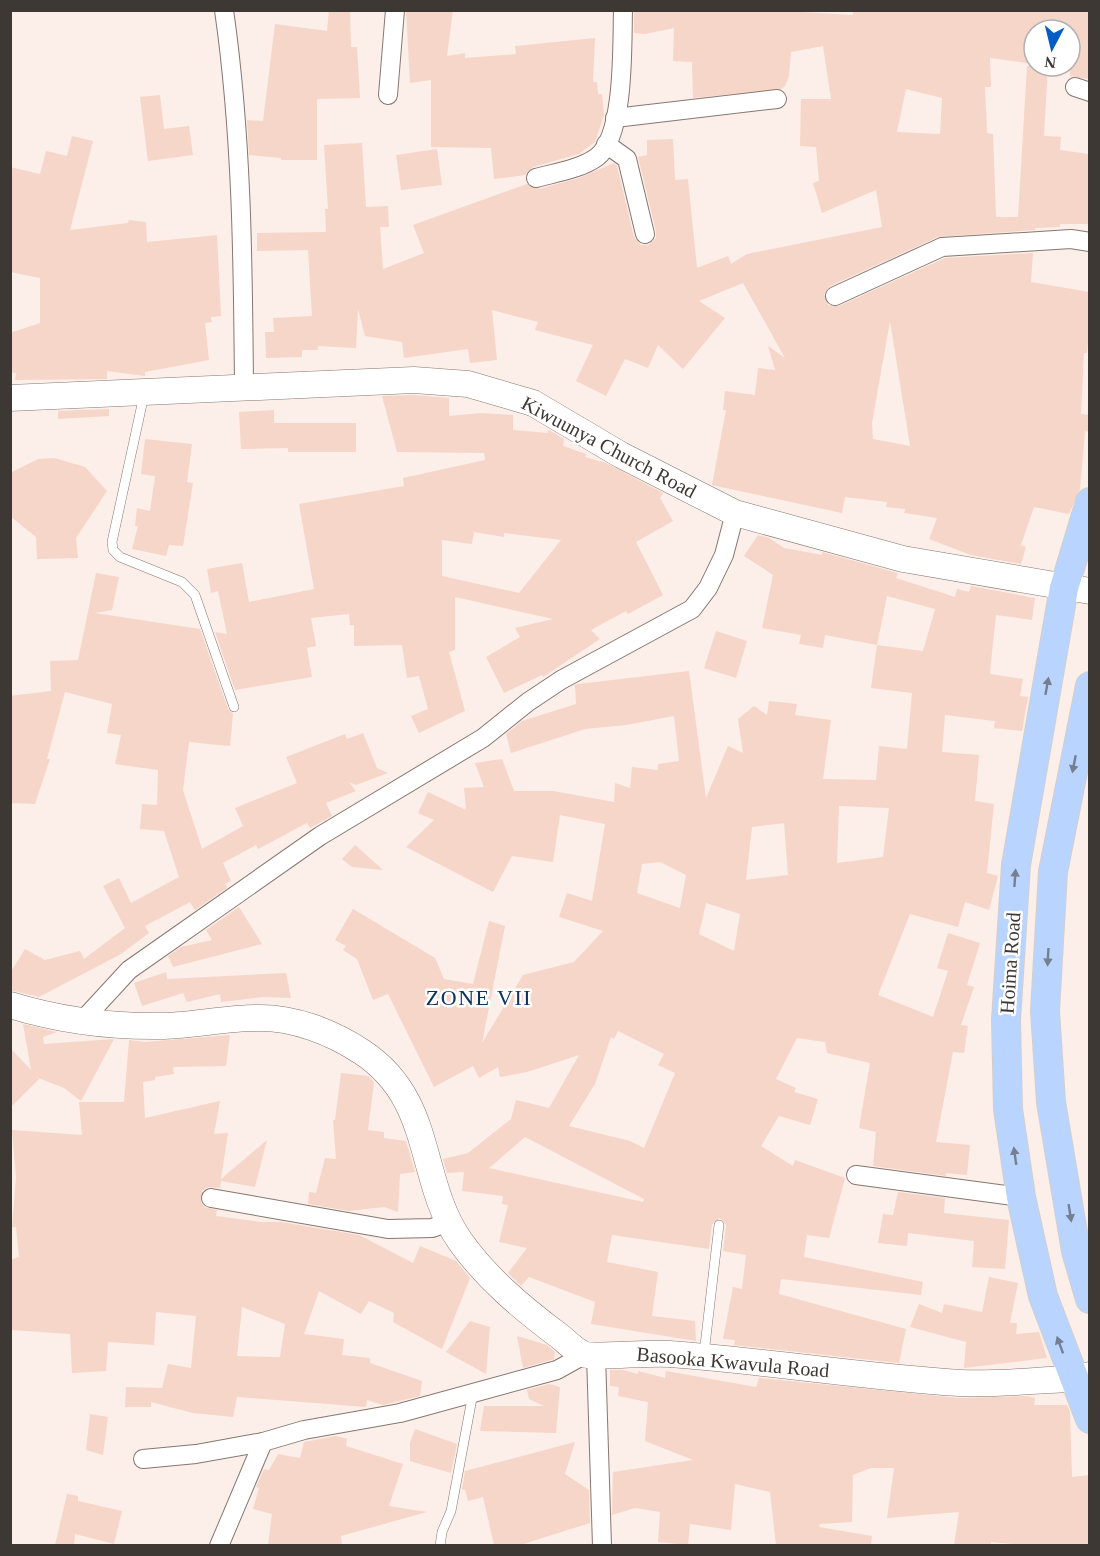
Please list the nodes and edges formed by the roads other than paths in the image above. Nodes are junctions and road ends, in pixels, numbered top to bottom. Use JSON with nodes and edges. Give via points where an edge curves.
{"nodes":[{"id":1,"x":224,"y":10,"type":"edge"},
{"id":2,"x":395,"y":10,"type":"edge"},
{"id":3,"x":623,"y":10,"type":"edge"},
{"id":4,"x":388,"y":95,"type":"dead end"},
{"id":5,"x":777,"y":99,"type":"dead end"},
{"id":6,"x":615,"y":118,"type":"junction"},
{"id":7,"x":606,"y":144,"type":"junction"},
{"id":8,"x":536,"y":178,"type":"dead end"},
{"id":9,"x":645,"y":234,"type":"dead end"},
{"id":10,"x":1089,"y":242,"type":"edge"},
{"id":11,"x":835,"y":296,"type":"dead end"},
{"id":12,"x":244,"y":387,"type":"junction"},
{"id":13,"x":145,"y":392,"type":"junction"},
{"id":14,"x":10,"y":398,"type":"edge"},
{"id":15,"x":1089,"y":502,"type":"edge"},
{"id":16,"x":735,"y":513,"type":"junction"},
{"id":17,"x":1077,"y":589,"type":"edge"},
{"id":18,"x":1089,"y":686,"type":"edge"},
{"id":19,"x":234,"y":706,"type":"dead end"},
{"id":20,"x":10,"y":1005,"type":"edge"},
{"id":21,"x":82,"y":1021,"type":"junction"},
{"id":22,"x":856,"y":1175,"type":"dead end"},
{"id":23,"x":1021,"y":1197,"type":"junction"},
{"id":24,"x":211,"y":1198,"type":"dead end"},
{"id":25,"x":449,"y":1222,"type":"junction"},
{"id":26,"x":719,"y":1225,"type":"dead end"},
{"id":27,"x":1089,"y":1299,"type":"edge"},
{"id":28,"x":590,"y":1355,"type":"junction"},
{"id":29,"x":704,"y":1356,"type":"junction"},
{"id":30,"x":1081,"y":1377,"type":"edge"},
{"id":31,"x":473,"y":1393,"type":"junction"},
{"id":32,"x":1089,"y":1419,"type":"edge"},
{"id":33,"x":262,"y":1442,"type":"junction"},
{"id":34,"x":143,"y":1460,"type":"dead end"},
{"id":35,"x":219,"y":1545,"type":"edge"},
{"id":36,"x":440,"y":1545,"type":"edge"},
{"id":37,"x":602,"y":1545,"type":"edge"}],
"edges":[{"from":1,"to":12,"type":"street","via":[[243,229]]},
{"from":2,"to":4,"type":"street"},
{"from":3,"to":6,"type":"street","via":[[620,103]]},
{"from":5,"to":6,"type":"street"},
{"from":6,"to":7,"type":"street"},
{"from":7,"to":8,"type":"street","via":[[595,159]]},
{"from":7,"to":9,"type":"street","via":[[627,159]]},
{"from":10,"to":11,"type":"street","via":[[1071,239],[942,248]]},
{"from":12,"to":13,"type":"street","name":"Kiwuunya Church Road"},
{"from":12,"to":16,"type":"street","name":"Kiwuunya Church Road","via":[[414,380],[468,384],[501,392],[533,403],[621,455]]},
{"from":13,"to":14,"type":"street","name":"Kiwuunya Church Road"},
{"from":13,"to":19,"type":"lane","via":[[113,550],[120,557],[182,582],[195,595]]},
{"from":15,"to":17,"type":"main road","name":"Hoima Road"},
{"from":16,"to":17,"type":"street","name":"Kiwuunya Church Road","via":[[903,559]]},
{"from":16,"to":21,"type":"street","via":[[724,555],[708,588],[692,609],[561,680],[483,738],[320,836],[129,970]]},
{"from":23,"to":17,"type":"main road","name":"Hoima Road","one_way":true,"via":[[1008,1109],[1006,1031],[1016,865]]},
{"from":18,"to":27,"type":"main road","name":"Hoima Road","one_way":true,"via":[[1053,872],[1045,1011],[1052,1102],[1076,1251]]},
{"from":20,"to":21,"type":"street"},
{"from":21,"to":25,"type":"street","via":[[166,1026],[258,1017],[325,1031],[362,1051],[385,1069],[403,1093]]},
{"from":22,"to":23,"type":"street"},
{"from":30,"to":23,"type":"main road","name":"Hoima Road","one_way":true,"via":[[1043,1296]]},
{"from":24,"to":25,"type":"street","via":[[388,1229],[432,1227]]},
{"from":25,"to":28,"type":"street","via":[[460,1242],[517,1305]]},
{"from":26,"to":29,"type":"lane"},
{"from":28,"to":29,"type":"street","name":"Basooka Kwavula Road","via":[[645,1352]]},
{"from":28,"to":31,"type":"street","via":[[557,1370]]},
{"from":28,"to":37,"type":"street"},
{"from":29,"to":30,"type":"street","name":"Basooka Kwavula Road","via":[[962,1383]]},
{"from":30,"to":32,"type":"main road","name":"Hoima Road"},
{"from":31,"to":33,"type":"street"},
{"from":31,"to":36,"type":"lane","via":[[451,1511]]},
{"from":33,"to":34,"type":"street"},
{"from":33,"to":35,"type":"street"}]}
